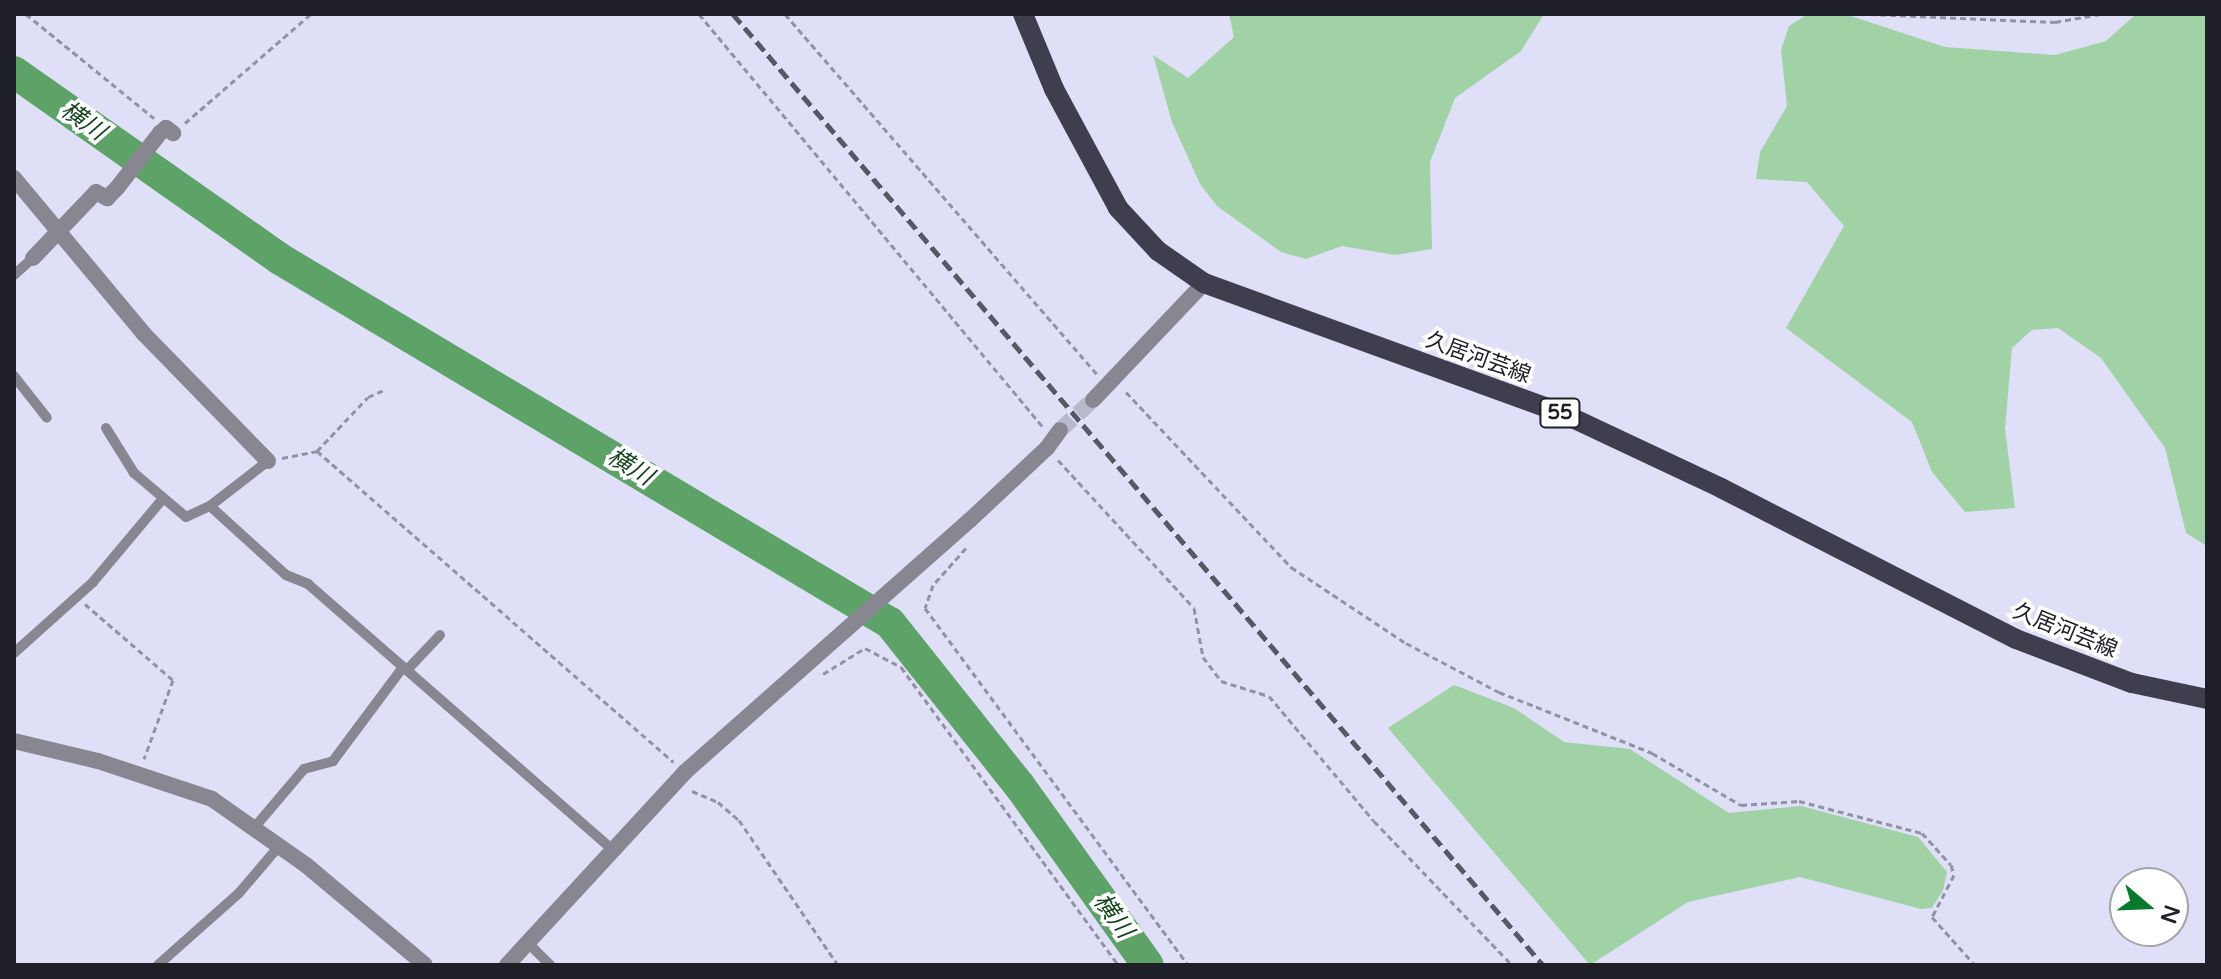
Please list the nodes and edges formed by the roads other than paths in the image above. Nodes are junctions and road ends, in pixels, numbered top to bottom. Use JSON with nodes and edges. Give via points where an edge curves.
{"nodes":[{"id":1,"x":1023,"y":14,"type":"edge"},
{"id":2,"x":167,"y":131,"type":"road end"},
{"id":3,"x":14,"y":178,"type":"edge"},
{"id":4,"x":60,"y":230,"type":"junction"},
{"id":5,"x":33,"y":258,"type":"joint"},
{"id":6,"x":14,"y":275,"type":"edge"},
{"id":7,"x":1204,"y":283,"type":"junction"},
{"id":8,"x":14,"y":376,"type":"edge"},
{"id":9,"x":1093,"y":400,"type":"tunnel mouth"},
{"id":10,"x":47,"y":418,"type":"dead end"},
{"id":11,"x":106,"y":428,"type":"dead end"},
{"id":12,"x":1053,"y":439,"type":"tunnel mouth"},
{"id":13,"x":268,"y":461,"type":"joint"},
{"id":14,"x":161,"y":501,"type":"junction"},
{"id":15,"x":210,"y":506,"type":"junction"},
{"id":16,"x":440,"y":635,"type":"dead end"},
{"id":17,"x":14,"y":652,"type":"edge"},
{"id":18,"x":405,"y":668,"type":"junction"},
{"id":19,"x":2207,"y":699,"type":"edge"},
{"id":20,"x":14,"y":741,"type":"edge"},
{"id":21,"x":254,"y":828,"type":"junction"},
{"id":22,"x":280,"y":845,"type":"junction"},
{"id":23,"x":613,"y":850,"type":"junction"},
{"id":24,"x":527,"y":942,"type":"junction"},
{"id":25,"x":158,"y":965,"type":"edge"},
{"id":26,"x":425,"y":965,"type":"edge"},
{"id":27,"x":507,"y":965,"type":"edge"},
{"id":28,"x":550,"y":965,"type":"edge"}],
"edges":[{"from":1,"to":7,"type":"main road","name":"久居河芸線","number":"55","via":[[1054,89],[1118,208],[1158,251]]},
{"from":2,"to":4,"type":"street","via":[[109,195],[96,192]]},
{"from":3,"to":4,"type":"street"},
{"from":4,"to":5,"type":"street"},
{"from":4,"to":13,"type":"street","via":[[143,333]]},
{"from":5,"to":6,"type":"lane"},
{"from":7,"to":9,"type":"street"},
{"from":7,"to":19,"type":"main road","name":"久居河芸線","number":"55","via":[[1566,415],[2016,639],[2132,683]]},
{"from":8,"to":10,"type":"lane"},
{"from":11,"to":14,"type":"lane","via":[[134,473]]},
{"from":12,"to":23,"type":"street","via":[[970,520],[681,776]]},
{"from":13,"to":15,"type":"lane"},
{"from":14,"to":15,"type":"lane","via":[[186,517]]},
{"from":14,"to":17,"type":"lane","via":[[77,596]]},
{"from":15,"to":18,"type":"lane","via":[[286,575],[308,584]]},
{"from":16,"to":18,"type":"lane"},
{"from":18,"to":21,"type":"lane","via":[[333,761],[304,769]]},
{"from":18,"to":23,"type":"lane"},
{"from":20,"to":21,"type":"street","via":[[141,774],[212,799]]},
{"from":21,"to":22,"type":"street"},
{"from":22,"to":25,"type":"lane","via":[[239,893]]},
{"from":22,"to":26,"type":"street"},
{"from":23,"to":24,"type":"street"},
{"from":24,"to":27,"type":"street"},
{"from":24,"to":28,"type":"lane"}]}
